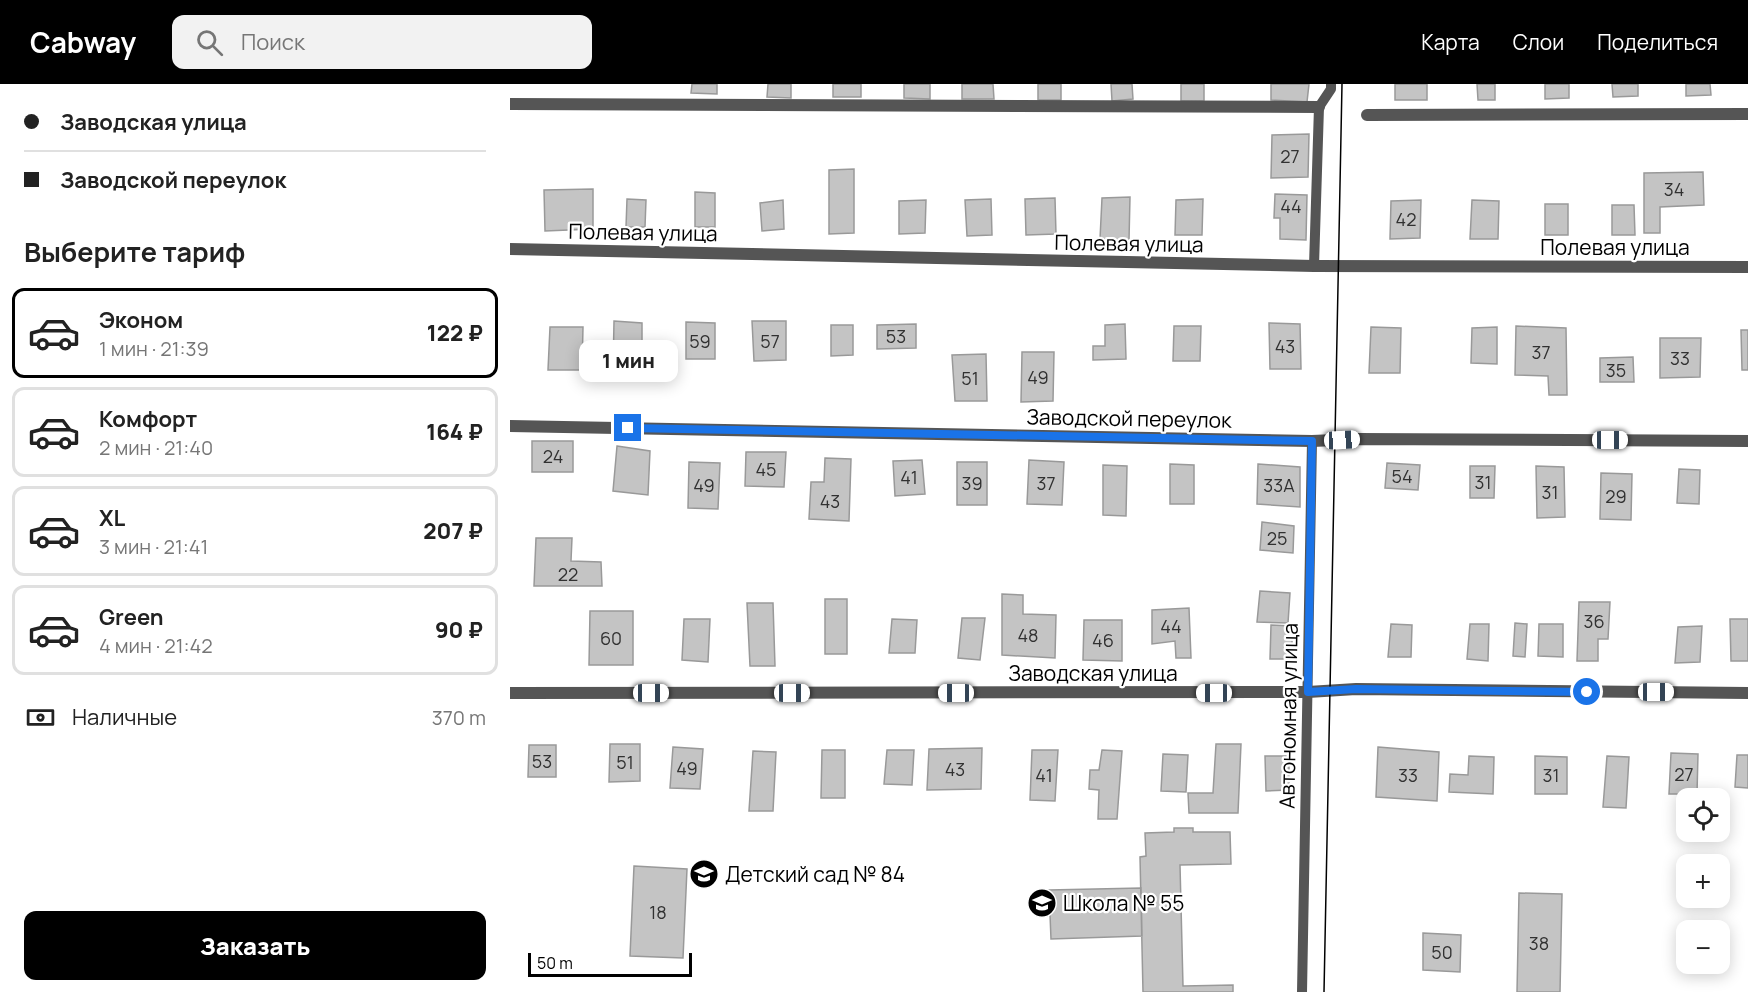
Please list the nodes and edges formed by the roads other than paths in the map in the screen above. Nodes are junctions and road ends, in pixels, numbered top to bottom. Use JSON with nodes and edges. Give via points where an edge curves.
{"nodes":[{"id":1,"x":1331,"y":84,"type":"edge"},
{"id":2,"x":510,"y":104,"type":"edge"},
{"id":3,"x":1319,"y":107,"type":"junction"},
{"id":4,"x":1748,"y":114,"type":"edge"},
{"id":5,"x":1368,"y":115,"type":"dead end"},
{"id":6,"x":510,"y":249,"type":"edge"},
{"id":7,"x":1314,"y":266,"type":"junction"},
{"id":8,"x":1748,"y":267,"type":"edge"},
{"id":9,"x":510,"y":426,"type":"edge"},
{"id":10,"x":1312,"y":441,"type":"junction"},
{"id":11,"x":1748,"y":441,"type":"edge"},
{"id":12,"x":1308,"y":692,"type":"junction"},
{"id":13,"x":510,"y":693,"type":"edge"},
{"id":14,"x":1748,"y":693,"type":"edge"},
{"id":15,"x":1302,"y":992,"type":"edge"}],
"edges":[{"from":1,"to":3,"type":"lane"},
{"from":2,"to":3,"type":"street"},
{"from":3,"to":7,"type":"lane"},
{"from":4,"to":5,"type":"street"},
{"from":6,"to":7,"type":"street","name":"Полевая улица"},
{"from":7,"to":8,"type":"street","name":"Полевая улица"},
{"from":9,"to":10,"type":"street","name":"Заводской переулок"},
{"from":10,"to":11,"type":"street","name":"Заводской переулок"},
{"from":10,"to":12,"type":"lane","name":"Автономная улица"},
{"from":12,"to":13,"type":"street","name":"Заводская улица"},
{"from":12,"to":14,"type":"street","name":"Заводская улица","via":[[1356,689]]},
{"from":12,"to":15,"type":"lane","name":"Автономная улица"}]}
